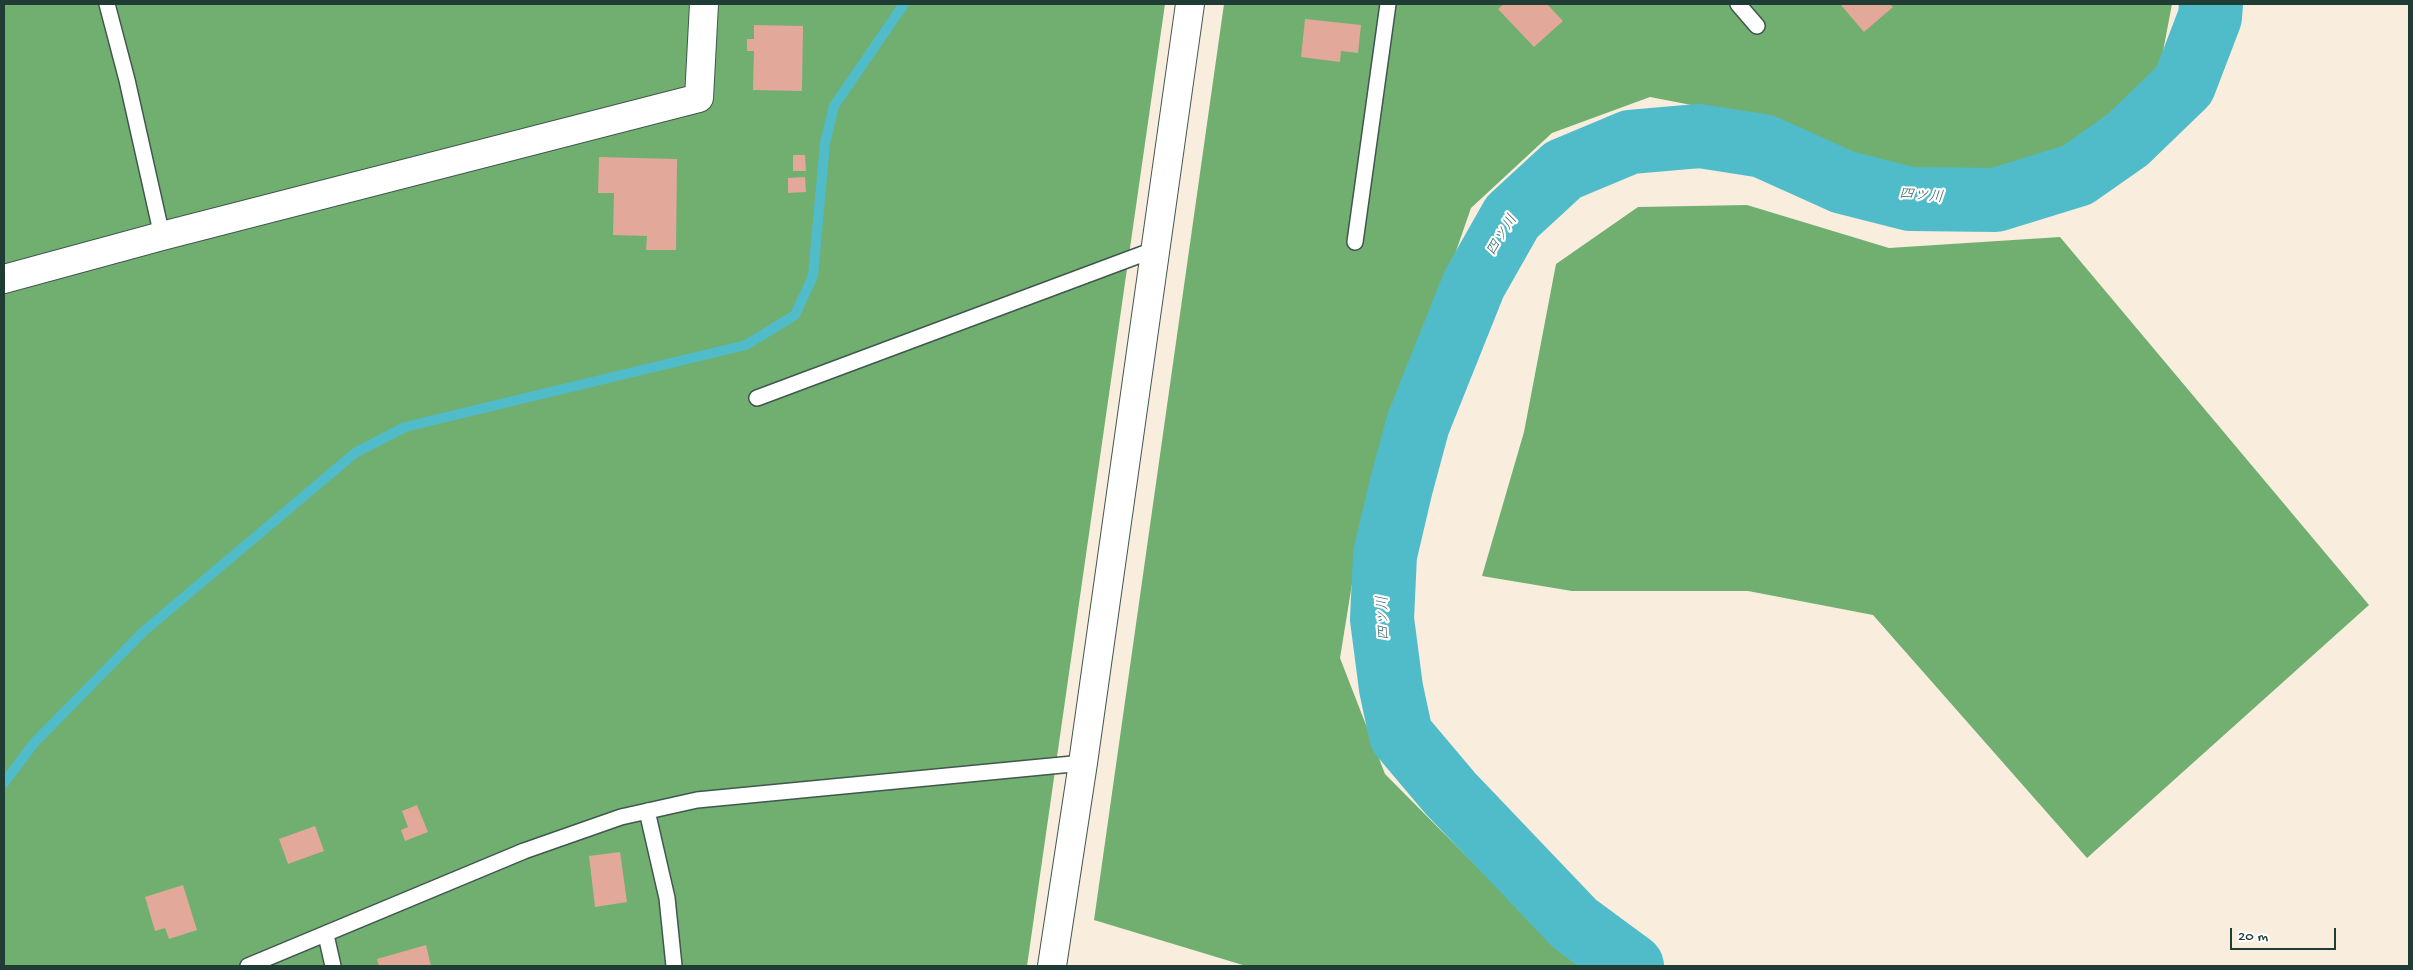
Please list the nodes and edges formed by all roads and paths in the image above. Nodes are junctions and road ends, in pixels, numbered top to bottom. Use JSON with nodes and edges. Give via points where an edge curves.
{"nodes":[{"id":1,"x":107,"y":4,"type":"edge"},
{"id":2,"x":704,"y":4,"type":"edge"},
{"id":3,"x":1190,"y":4,"type":"edge"},
{"id":4,"x":1388,"y":4,"type":"edge"},
{"id":5,"x":1738,"y":4,"type":"edge"},
{"id":6,"x":1757,"y":26,"type":"dead end"},
{"id":7,"x":162,"y":236,"type":"junction"},
{"id":8,"x":1355,"y":242,"type":"dead end"},
{"id":9,"x":1156,"y":249,"type":"junction"},
{"id":10,"x":4,"y":280,"type":"edge"},
{"id":11,"x":757,"y":398,"type":"dead end"},
{"id":12,"x":1083,"y":763,"type":"junction"},
{"id":13,"x":647,"y":811,"type":"junction"},
{"id":14,"x":326,"y":935,"type":"junction"},
{"id":15,"x":248,"y":966,"type":"edge"},
{"id":16,"x":334,"y":966,"type":"edge"},
{"id":17,"x":674,"y":966,"type":"edge"},
{"id":18,"x":1052,"y":966,"type":"edge"}],
"edges":[{"from":1,"to":7,"type":"lane"},
{"from":2,"to":7,"type":"street","via":[[699,98]]},
{"from":3,"to":9,"type":"street"},
{"from":4,"to":8,"type":"lane"},
{"from":5,"to":6,"type":"lane"},
{"from":7,"to":10,"type":"street"},
{"from":9,"to":11,"type":"lane"},
{"from":9,"to":12,"type":"street"},
{"from":12,"to":13,"type":"lane","via":[[697,800]]},
{"from":12,"to":18,"type":"street"},
{"from":13,"to":14,"type":"lane","via":[[524,851]]},
{"from":13,"to":17,"type":"lane","via":[[667,898]]},
{"from":14,"to":15,"type":"lane"},
{"from":14,"to":16,"type":"lane"}]}
